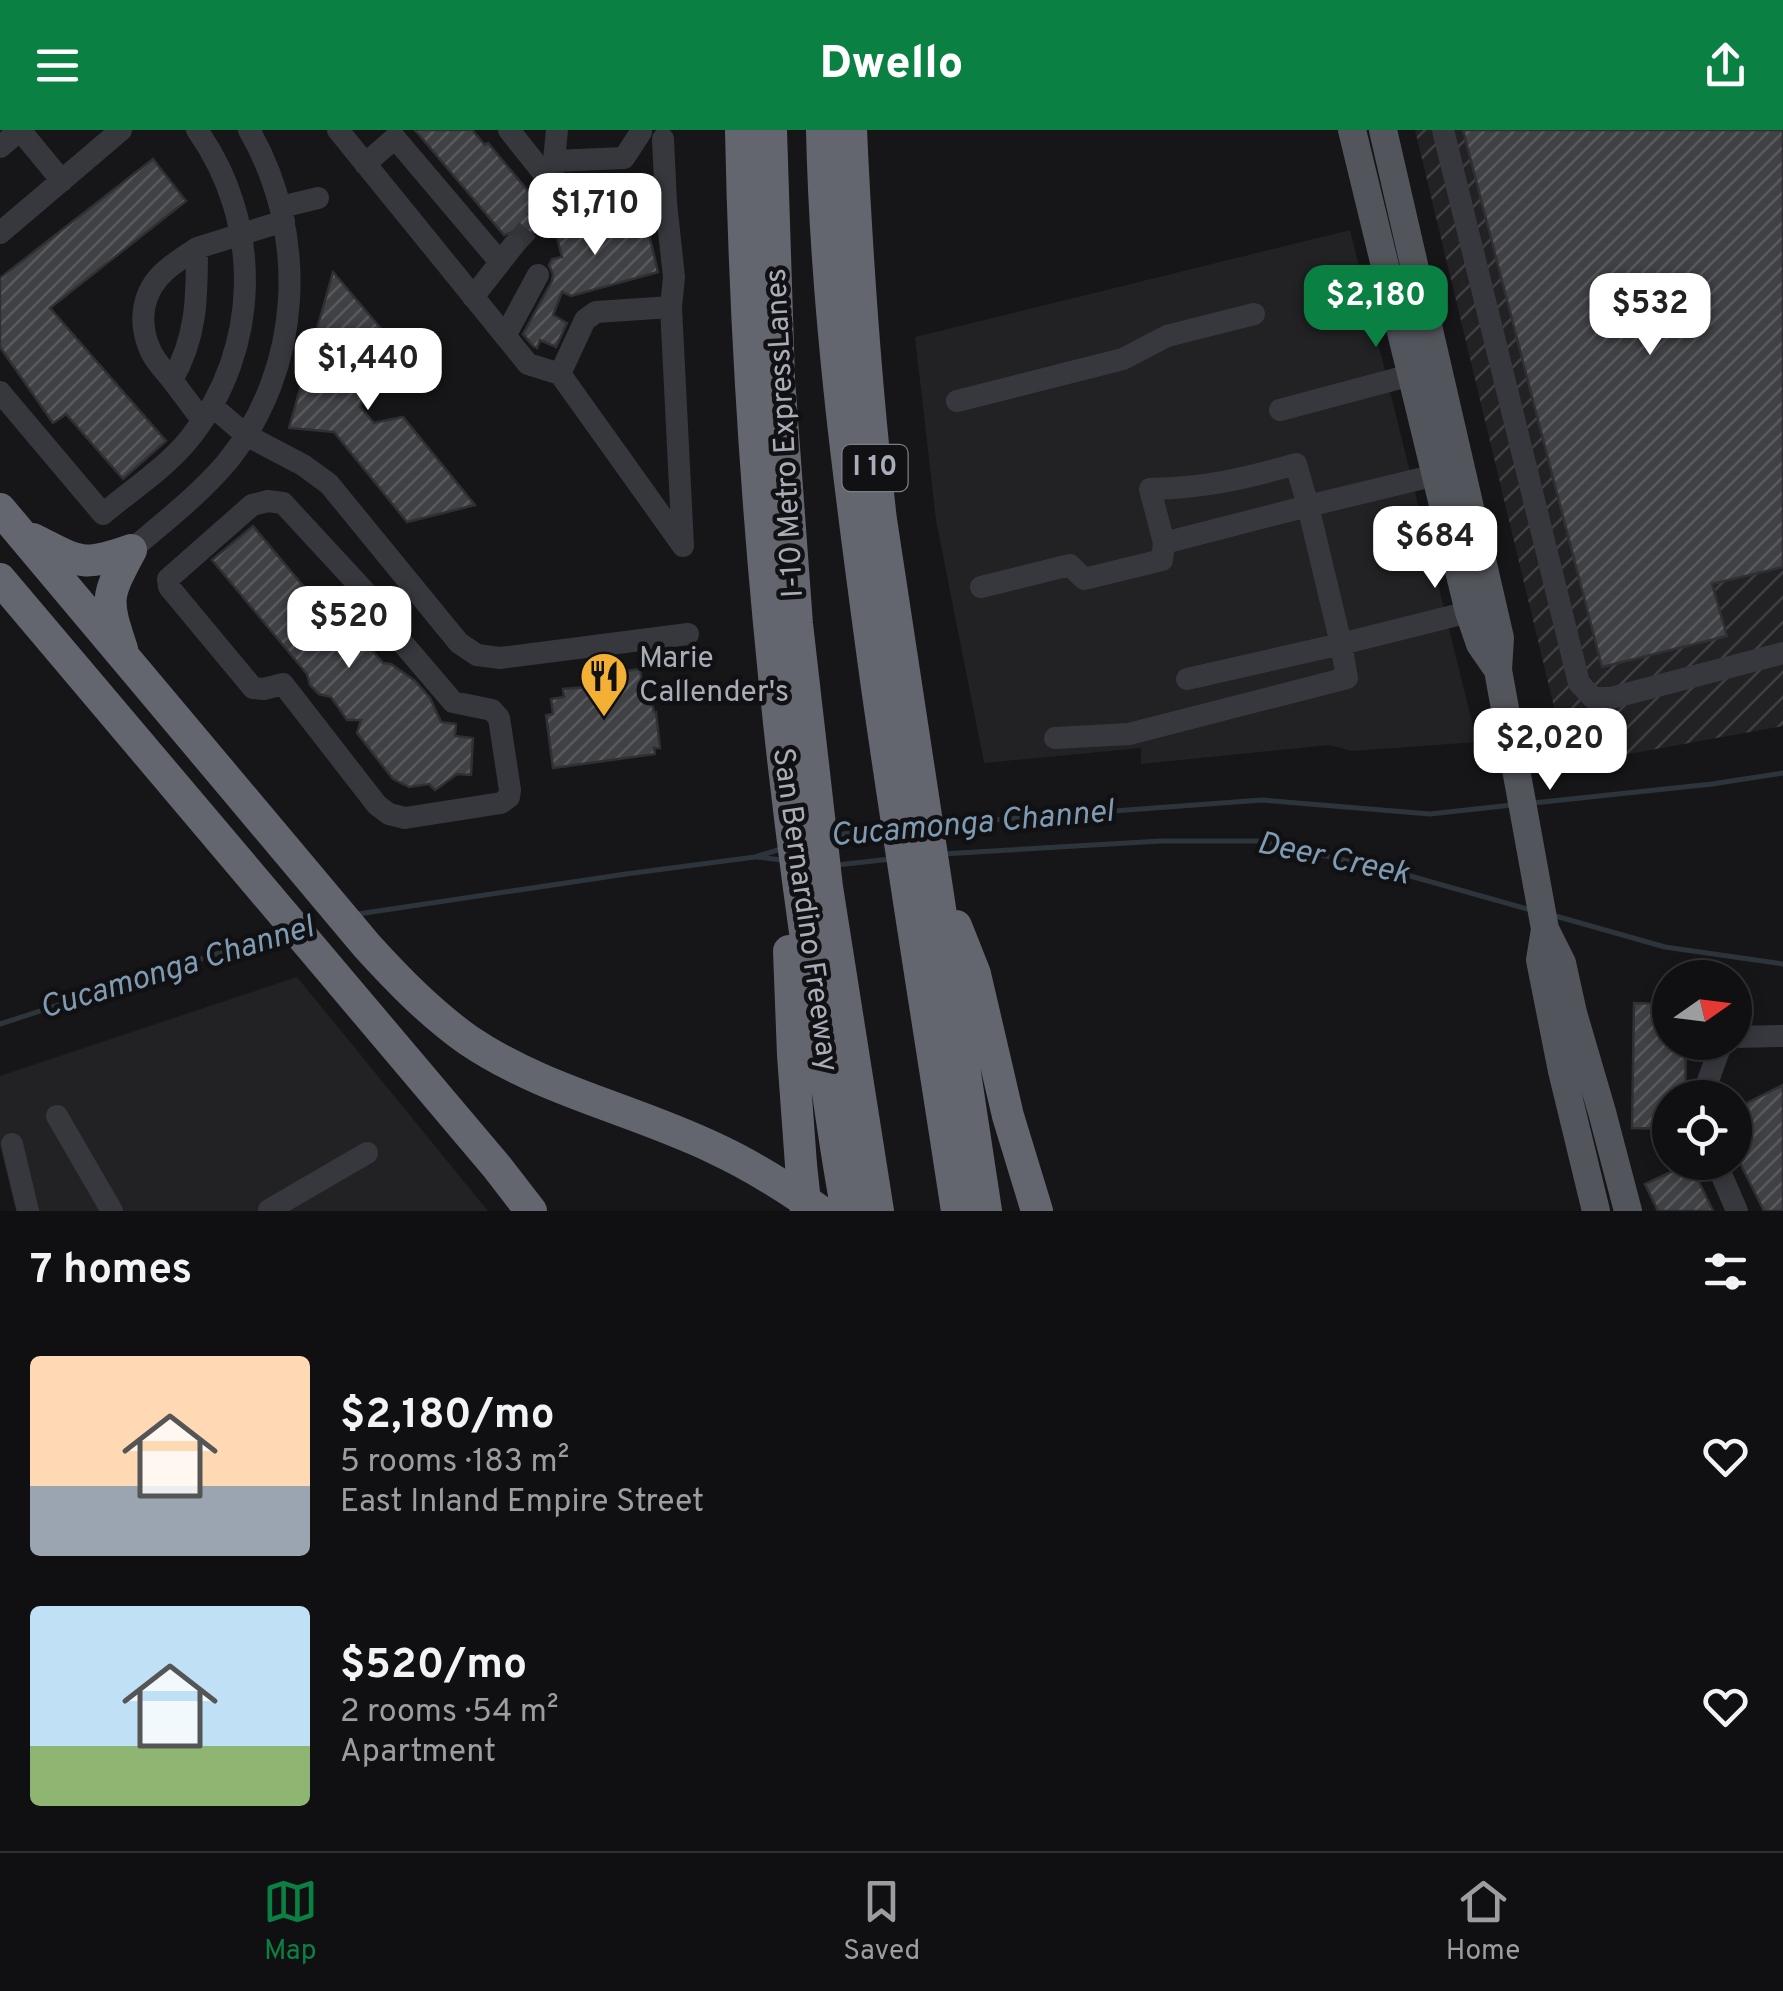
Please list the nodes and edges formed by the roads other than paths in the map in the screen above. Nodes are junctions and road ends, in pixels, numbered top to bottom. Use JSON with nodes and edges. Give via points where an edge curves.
{"nodes":[{"id":1,"x":20,"y":130,"type":"edge"},
{"id":2,"x":120,"y":130,"type":"edge"},
{"id":3,"x":196,"y":130,"type":"edge"},
{"id":4,"x":250,"y":130,"type":"edge"},
{"id":5,"x":338,"y":130,"type":"edge"},
{"id":6,"x":508,"y":130,"type":"edge"},
{"id":7,"x":741,"y":130,"type":"edge"},
{"id":8,"x":771,"y":130,"type":"edge"},
{"id":9,"x":822,"y":130,"type":"edge"},
{"id":10,"x":851,"y":130,"type":"edge"},
{"id":11,"x":1352,"y":130,"type":"edge"},
{"id":12,"x":1383,"y":130,"type":"edge"},
{"id":13,"x":1443,"y":130,"type":"edge"},
{"id":14,"x":556,"y":131,"type":"edge"},
{"id":15,"x":652,"y":133,"type":"edge"},
{"id":16,"x":399,"y":134,"type":"edge"},
{"id":17,"x":0,"y":146,"type":"edge"},
{"id":18,"x":365,"y":164,"type":"junction"},
{"id":19,"x":553,"y":173,"type":"junction"},
{"id":20,"x":62,"y":180,"type":"junction"},
{"id":21,"x":318,"y":198,"type":"dead end"},
{"id":22,"x":544,"y":211,"type":"tunnel mouth"},
{"id":23,"x":282,"y":214,"type":"junction"},
{"id":24,"x":0,"y":233,"type":"edge"},
{"id":25,"x":242,"y":234,"type":"junction"},
{"id":26,"x":197,"y":248,"type":"junction"},
{"id":27,"x":538,"y":275,"type":"dead end"},
{"id":28,"x":474,"y":297,"type":"junction"},
{"id":29,"x":671,"y":307,"type":"junction"},
{"id":30,"x":1254,"y":314,"type":"dead end"},
{"id":31,"x":505,"y":336,"type":"junction"},
{"id":32,"x":560,"y":374,"type":"junction"},
{"id":33,"x":1411,"y":375,"type":"junction"},
{"id":34,"x":172,"y":380,"type":"junction"},
{"id":35,"x":0,"y":392,"type":"edge"},
{"id":36,"x":957,"y":402,"type":"dead end"},
{"id":37,"x":1280,"y":410,"type":"dead end"},
{"id":38,"x":207,"y":413,"type":"junction"},
{"id":39,"x":246,"y":435,"type":"junction"},
{"id":40,"x":1436,"y":475,"type":"junction"},
{"id":41,"x":1308,"y":506,"type":"junction"},
{"id":42,"x":10,"y":521,"type":"edge"},
{"id":43,"x":1164,"y":543,"type":"junction"},
{"id":44,"x":131,"y":550,"type":"junction"},
{"id":45,"x":0,"y":580,"type":"edge"},
{"id":46,"x":981,"y":587,"type":"dead end"},
{"id":47,"x":1469,"y":612,"type":"junction"},
{"id":48,"x":688,"y":634,"type":"dead end"},
{"id":49,"x":1340,"y":644,"type":"junction"},
{"id":50,"x":466,"y":647,"type":"junction"},
{"id":51,"x":1783,"y":653,"type":"edge"},
{"id":52,"x":124,"y":658,"type":"junction"},
{"id":53,"x":1260,"y":662,"type":"junction"},
{"id":54,"x":1498,"y":670,"type":"junction"},
{"id":55,"x":430,"y":674,"type":"junction"},
{"id":56,"x":1187,"y":679,"type":"dead end"},
{"id":57,"x":1268,"y":698,"type":"junction"},
{"id":58,"x":1055,"y":738,"type":"dead end"},
{"id":59,"x":909,"y":804,"type":"junction"},
{"id":60,"x":793,"y":818,"type":"junction"},
{"id":61,"x":920,"y":876,"type":"junction"},
{"id":62,"x":802,"y":888,"type":"junction"},
{"id":63,"x":1546,"y":929,"type":"junction"},
{"id":64,"x":1752,"y":1036,"type":"edge"},
{"id":65,"x":1783,"y":1036,"type":"edge"},
{"id":66,"x":57,"y":1116,"type":"dead end"},
{"id":67,"x":12,"y":1144,"type":"dead end"},
{"id":68,"x":367,"y":1153,"type":"dead end"},
{"id":69,"x":1724,"y":1180,"type":"edge"},
{"id":70,"x":837,"y":1206,"type":"edge"},
{"id":71,"x":269,"y":1210,"type":"edge"},
{"id":72,"x":28,"y":1211,"type":"edge"},
{"id":73,"x":112,"y":1211,"type":"edge"},
{"id":74,"x":530,"y":1211,"type":"edge"},
{"id":75,"x":806,"y":1211,"type":"edge"},
{"id":76,"x":878,"y":1211,"type":"edge"},
{"id":77,"x":957,"y":1211,"type":"edge"},
{"id":78,"x":986,"y":1211,"type":"edge"},
{"id":79,"x":1037,"y":1211,"type":"edge"},
{"id":80,"x":1596,"y":1211,"type":"edge"},
{"id":81,"x":1628,"y":1211,"type":"edge"},
{"id":82,"x":1737,"y":1211,"type":"edge"}],
"edges":[{"from":1,"to":17,"type":"street"},
{"from":1,"to":20,"type":"street"},
{"from":2,"to":20,"type":"street"},
{"from":3,"to":25,"type":"street","via":[[224,178]]},
{"from":4,"to":23,"type":"street"},
{"from":5,"to":18,"type":"street"},
{"from":6,"to":19,"type":"street"},
{"from":7,"to":60,"type":"highway","name":"San Bernardino Freeway","via":[[766,610]]},
{"from":8,"to":60,"type":"highway","name":"I-10 Metro ExpressLanes","via":[[779,379],[797,624]]},
{"from":9,"to":59,"type":"highway","name":"I-10 Metro ExpressLanes","via":[[828,262],[856,537]]},
{"from":10,"to":59,"type":"highway","number":"I 10","via":[[870,428]]},
{"from":11,"to":33,"type":"main road"},
{"from":12,"to":54,"type":"main road","via":[[1500,638]]},
{"from":13,"to":51,"type":"street","via":[[1579,683],[1593,698],[1611,698]]},
{"from":14,"to":19,"type":"street"},
{"from":15,"to":19,"type":"street","via":[[624,158]]},
{"from":15,"to":29,"type":"street","via":[[666,202]]},
{"from":16,"to":18,"type":"street"},
{"from":16,"to":28,"type":"street","via":[[507,254]]},
{"from":18,"to":28,"type":"street"},
{"from":19,"to":22,"type":"street"},
{"from":20,"to":24,"type":"street"},
{"from":21,"to":23,"type":"street"},
{"from":23,"to":25,"type":"street"},
{"from":23,"to":39,"type":"street","via":[[288,320],[280,362]]},
{"from":25,"to":26,"type":"street"},
{"from":25,"to":38,"type":"street","via":[[242,328]]},
{"from":26,"to":34,"type":"street","via":[[190,340]]},
{"from":26,"to":34,"type":"street","via":[[164,271],[144,306],[150,350]]},
{"from":27,"to":31,"type":"street"},
{"from":28,"to":31,"type":"street"},
{"from":29,"to":32,"type":"street","via":[[596,312],[584,320]]},
{"from":29,"to":32,"type":"street","via":[[683,546]]},
{"from":30,"to":36,"type":"street","via":[[1166,336],[1123,359]]},
{"from":31,"to":32,"type":"street","via":[[528,364]]},
{"from":33,"to":37,"type":"street"},
{"from":33,"to":40,"type":"main road"},
{"from":34,"to":38,"type":"street"},
{"from":35,"to":38,"type":"street","via":[[102,514],[172,457]]},
{"from":38,"to":39,"type":"street"},
{"from":39,"to":44,"type":"street","via":[[200,491]]},
{"from":39,"to":50,"type":"street","via":[[329,484]]},
{"from":40,"to":41,"type":"street"},
{"from":40,"to":47,"type":"main road"},
{"from":41,"to":43,"type":"street"},
{"from":41,"to":43,"type":"street","via":[[1296,464],[1195,488],[1150,489]]},
{"from":41,"to":49,"type":"street"},
{"from":42,"to":44,"type":"highway","via":[[73,559],[98,561]]},
{"from":42,"to":52,"type":"highway"},
{"from":43,"to":46,"type":"street","via":[[1162,560],[1084,579],[1070,564]]},
{"from":44,"to":52,"type":"highway","via":[[110,593]]},
{"from":45,"to":74,"type":"highway"},
{"from":47,"to":49,"type":"street"},
{"from":47,"to":54,"type":"main road"},
{"from":48,"to":50,"type":"street","via":[[500,658]]},
{"from":49,"to":53,"type":"street"},
{"from":49,"to":57,"type":"street","via":[[1347,678]]},
{"from":50,"to":55,"type":"street"},
{"from":52,"to":70,"type":"highway","via":[[367,946],[469,1040],[567,1090],[713,1146],[784,1186]]},
{"from":53,"to":56,"type":"street"},
{"from":53,"to":57,"type":"street"},
{"from":54,"to":63,"type":"main road"},
{"from":55,"to":55,"type":"street","via":[[370,596],[283,502],[252,505],[168,578],[168,587],[254,688],[283,684],[389,814],[404,818],[501,803],[510,790],[499,718],[492,710],[453,702]]},
{"from":57,"to":58,"type":"street","via":[[1129,734]]},
{"from":59,"to":61,"type":"highway","number":"I 10"},
{"from":60,"to":62,"type":"highway","name":"San Bernardino Freeway"},
{"from":61,"to":77,"type":"highway"},
{"from":61,"to":78,"type":"highway","number":"I 10"},
{"from":61,"to":79,"type":"highway","via":[[975,974]]},
{"from":62,"to":70,"type":"highway","name":"San Bernardino Freeway"},
{"from":62,"to":75,"type":"highway","bridge":true,"via":[[788,946]]},
{"from":62,"to":76,"type":"highway"},
{"from":63,"to":80,"type":"main road","via":[[1540,960]]},
{"from":63,"to":81,"type":"main road","via":[[1562,964]]},
{"from":64,"to":65,"type":"street"},
{"from":66,"to":73,"type":"street"},
{"from":67,"to":72,"type":"street"},
{"from":68,"to":71,"type":"street"},
{"from":69,"to":82,"type":"street"}]}
